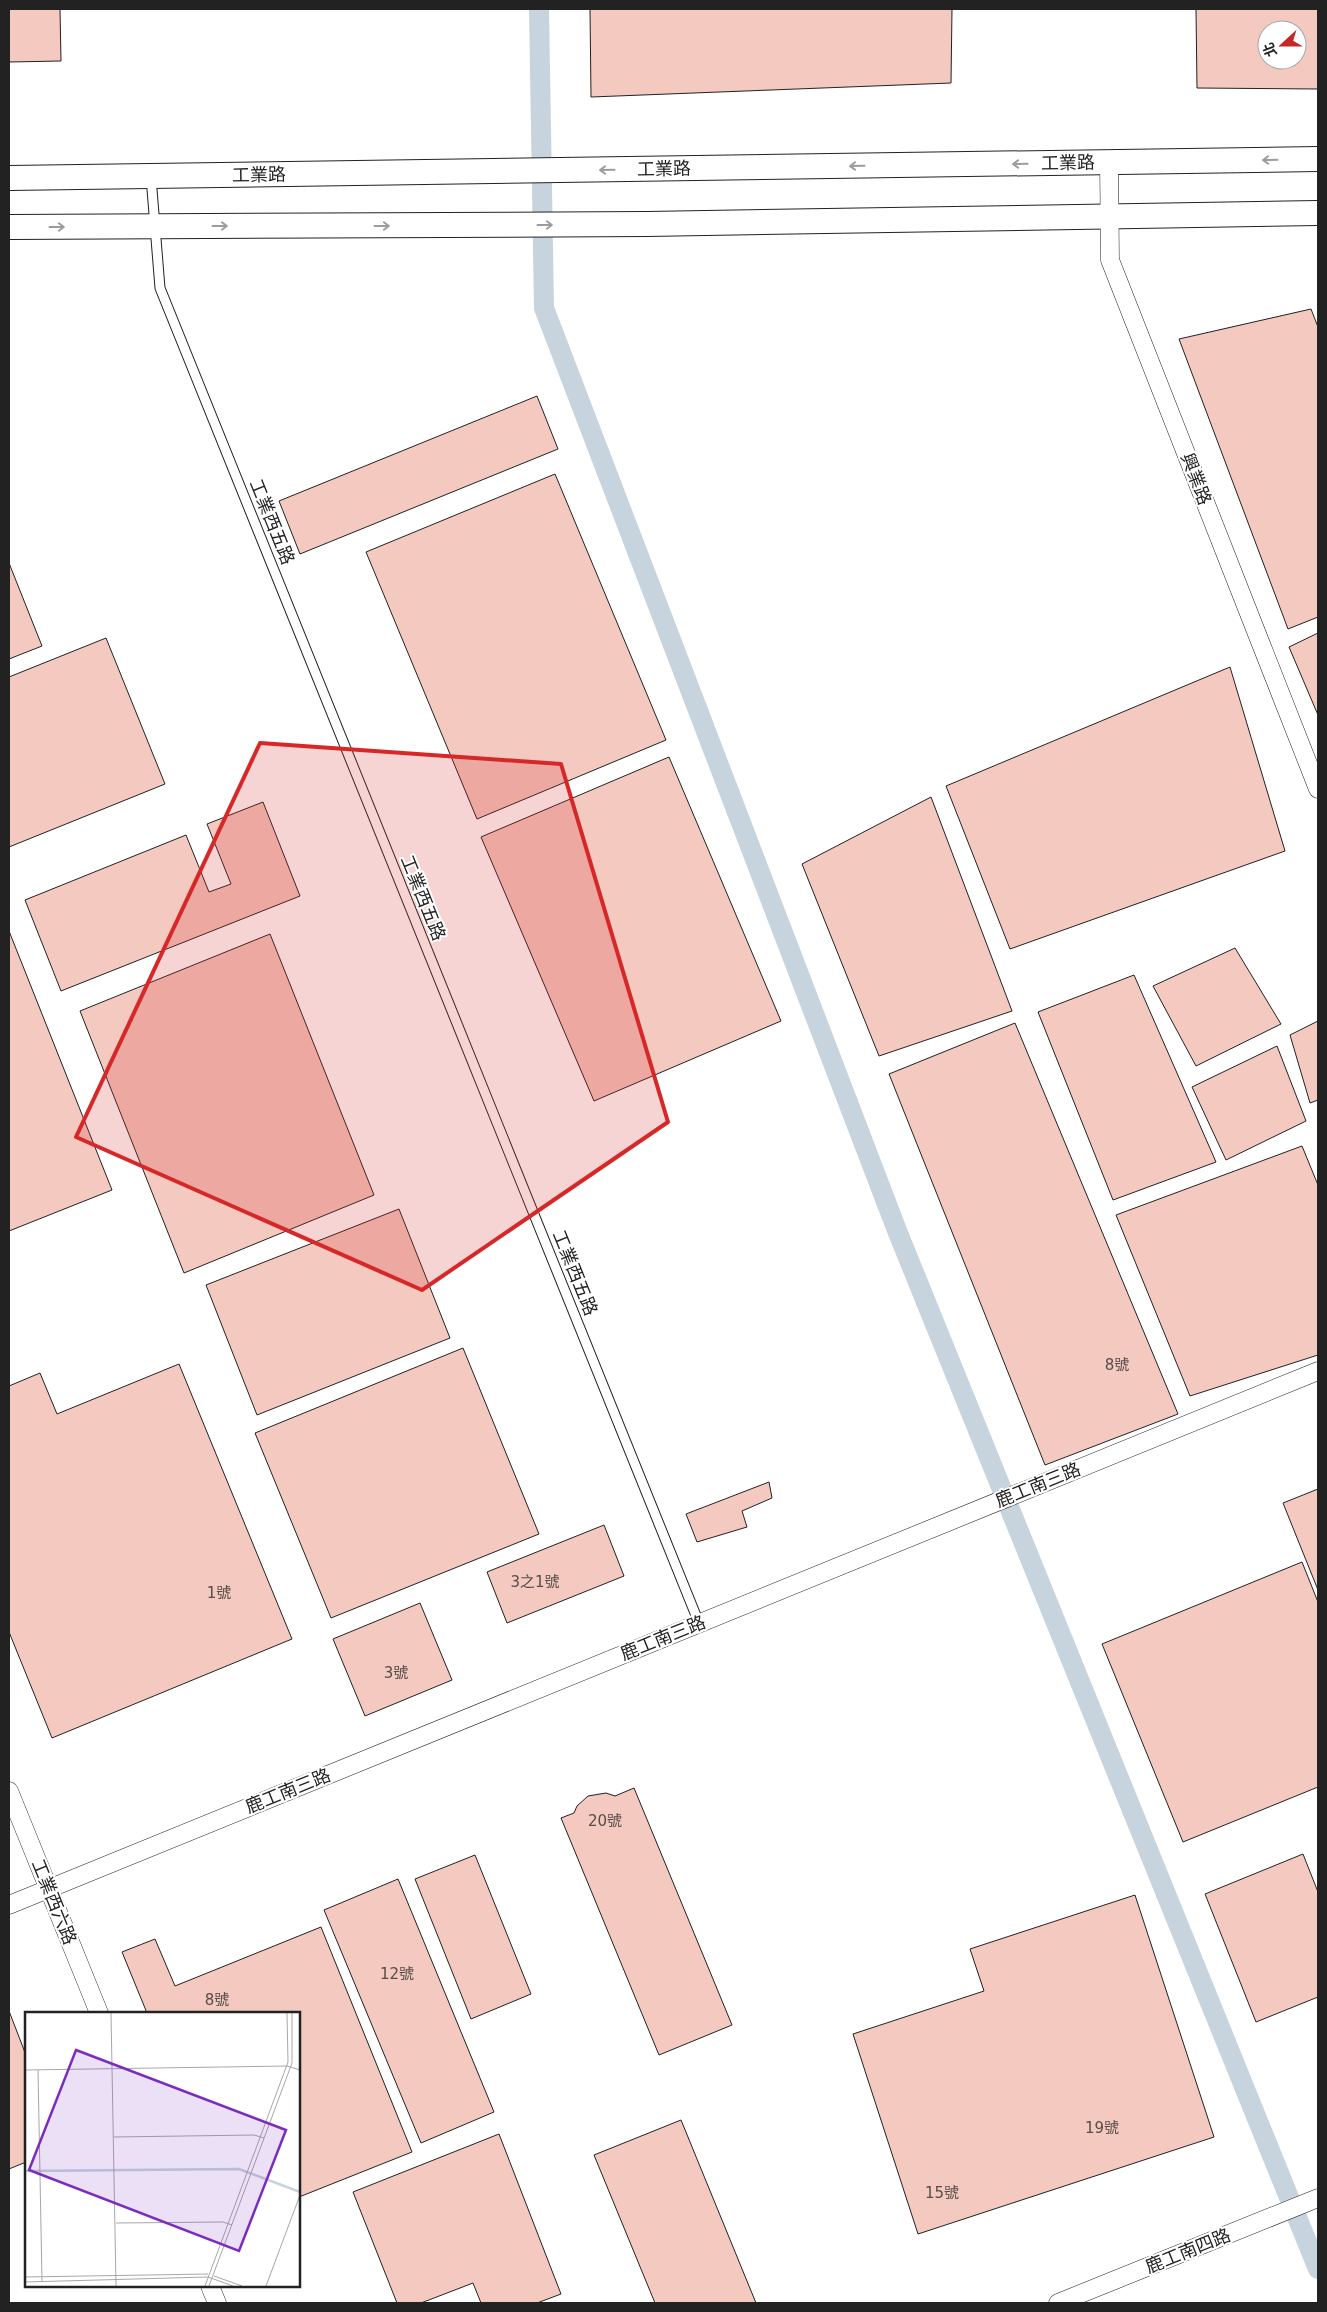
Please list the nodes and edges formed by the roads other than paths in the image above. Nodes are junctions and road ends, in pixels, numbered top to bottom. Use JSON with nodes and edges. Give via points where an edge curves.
{"nodes":[{"id":1,"x":1318,"y":159,"type":"edge"},
{"id":2,"x":1109,"y":162,"type":"junction"},
{"id":3,"x":151,"y":177,"type":"junction"},
{"id":4,"x":9,"y":178,"type":"edge"},
{"id":5,"x":1318,"y":213,"type":"edge"},
{"id":6,"x":1110,"y":216,"type":"junction"},
{"id":7,"x":9,"y":227,"type":"edge"},
{"id":8,"x":155,"y":227,"type":"junction"},
{"id":9,"x":1318,"y":789,"type":"edge"},
{"id":10,"x":1318,"y":1371,"type":"edge"},
{"id":11,"x":699,"y":1623,"type":"junction"},
{"id":12,"x":9,"y":1791,"type":"edge"},
{"id":13,"x":48,"y":1889,"type":"junction"},
{"id":14,"x":9,"y":1905,"type":"edge"},
{"id":15,"x":99,"y":2012,"type":"edge"},
{"id":16,"x":1318,"y":2198,"type":"edge"},
{"id":17,"x":210,"y":2287,"type":"edge"},
{"id":18,"x":217,"y":2303,"type":"edge"},
{"id":19,"x":1058,"y":2303,"type":"edge"}],
"edges":[{"from":1,"to":2,"type":"street","name":"工業路","one_way":true},
{"from":2,"to":3,"type":"street","name":"工業路","one_way":true},
{"from":2,"to":6,"type":"street","name":"興業路"},
{"from":3,"to":4,"type":"street","name":"工業路"},
{"from":3,"to":8,"type":"lane","name":"工業西五路"},
{"from":5,"to":6,"type":"street"},
{"from":8,"to":6,"type":"street","one_way":true,"via":[[637,224]]},
{"from":6,"to":9,"type":"street","name":"興業路","via":[[1110,260]]},
{"from":7,"to":8,"type":"street","one_way":true},
{"from":8,"to":11,"type":"lane","name":"工業西五路","via":[[160,288]]},
{"from":10,"to":11,"type":"street","name":"鹿工南三路"},
{"from":11,"to":13,"type":"street","name":"鹿工南三路"},
{"from":12,"to":13,"type":"street","name":"工業西六路"},
{"from":13,"to":14,"type":"street","name":"鹿工南三路"},
{"from":13,"to":15,"type":"street","name":"工業西六路"},
{"from":16,"to":19,"type":"street","name":"鹿工南四路"},
{"from":17,"to":18,"type":"street"}]}
